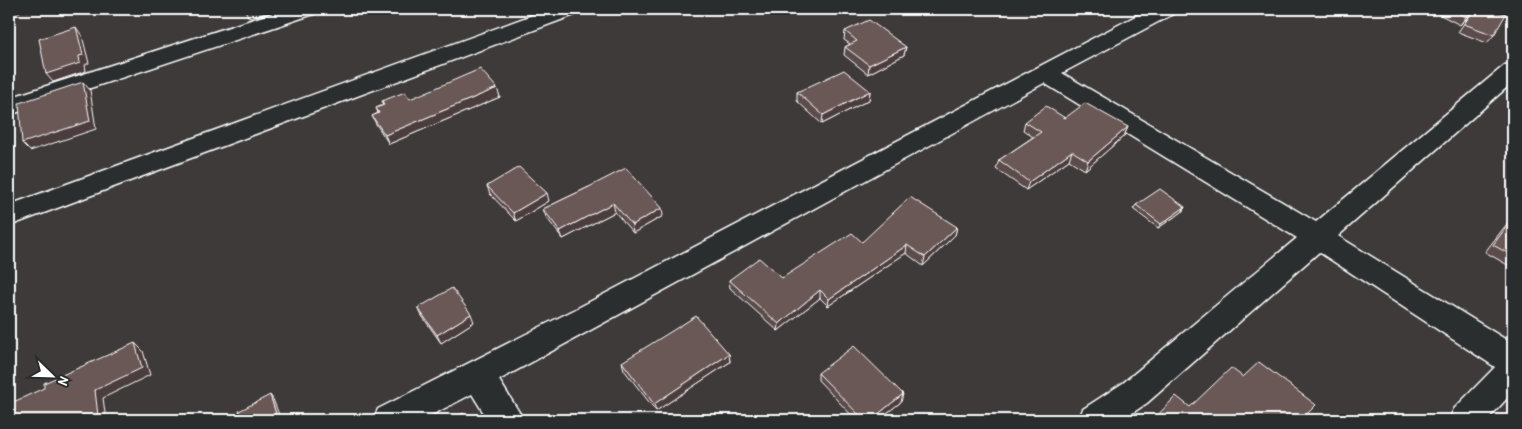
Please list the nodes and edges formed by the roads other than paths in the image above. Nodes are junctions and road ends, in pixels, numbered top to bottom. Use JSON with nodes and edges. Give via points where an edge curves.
{"nodes":[{"id":1,"x":306,"y":9,"type":"edge"},
{"id":2,"x":569,"y":9,"type":"edge"},
{"id":3,"x":1165,"y":9,"type":"edge"},
{"id":4,"x":1513,"y":70,"type":"edge"},
{"id":5,"x":1044,"y":72,"type":"junction"},
{"id":6,"x":9,"y":107,"type":"edge"},
{"id":7,"x":9,"y":216,"type":"edge"},
{"id":8,"x":1318,"y":237,"type":"junction"},
{"id":9,"x":1513,"y":361,"type":"edge"},
{"id":10,"x":1513,"y":370,"type":"edge"},
{"id":11,"x":478,"y":376,"type":"junction"},
{"id":12,"x":390,"y":420,"type":"edge"},
{"id":13,"x":507,"y":420,"type":"edge"},
{"id":14,"x":1095,"y":420,"type":"edge"},
{"id":15,"x":1466,"y":420,"type":"edge"}],
"edges":[{"from":1,"to":6,"type":"street"},
{"from":2,"to":7,"type":"street"},
{"from":3,"to":5,"type":"street"},
{"from":4,"to":8,"type":"street"},
{"from":5,"to":8,"type":"street"},
{"from":5,"to":11,"type":"street"},
{"from":8,"to":9,"type":"street"},
{"from":8,"to":14,"type":"street","via":[[1135,393]]},
{"from":10,"to":15,"type":"street"},
{"from":11,"to":12,"type":"street"},
{"from":11,"to":13,"type":"street"}]}
